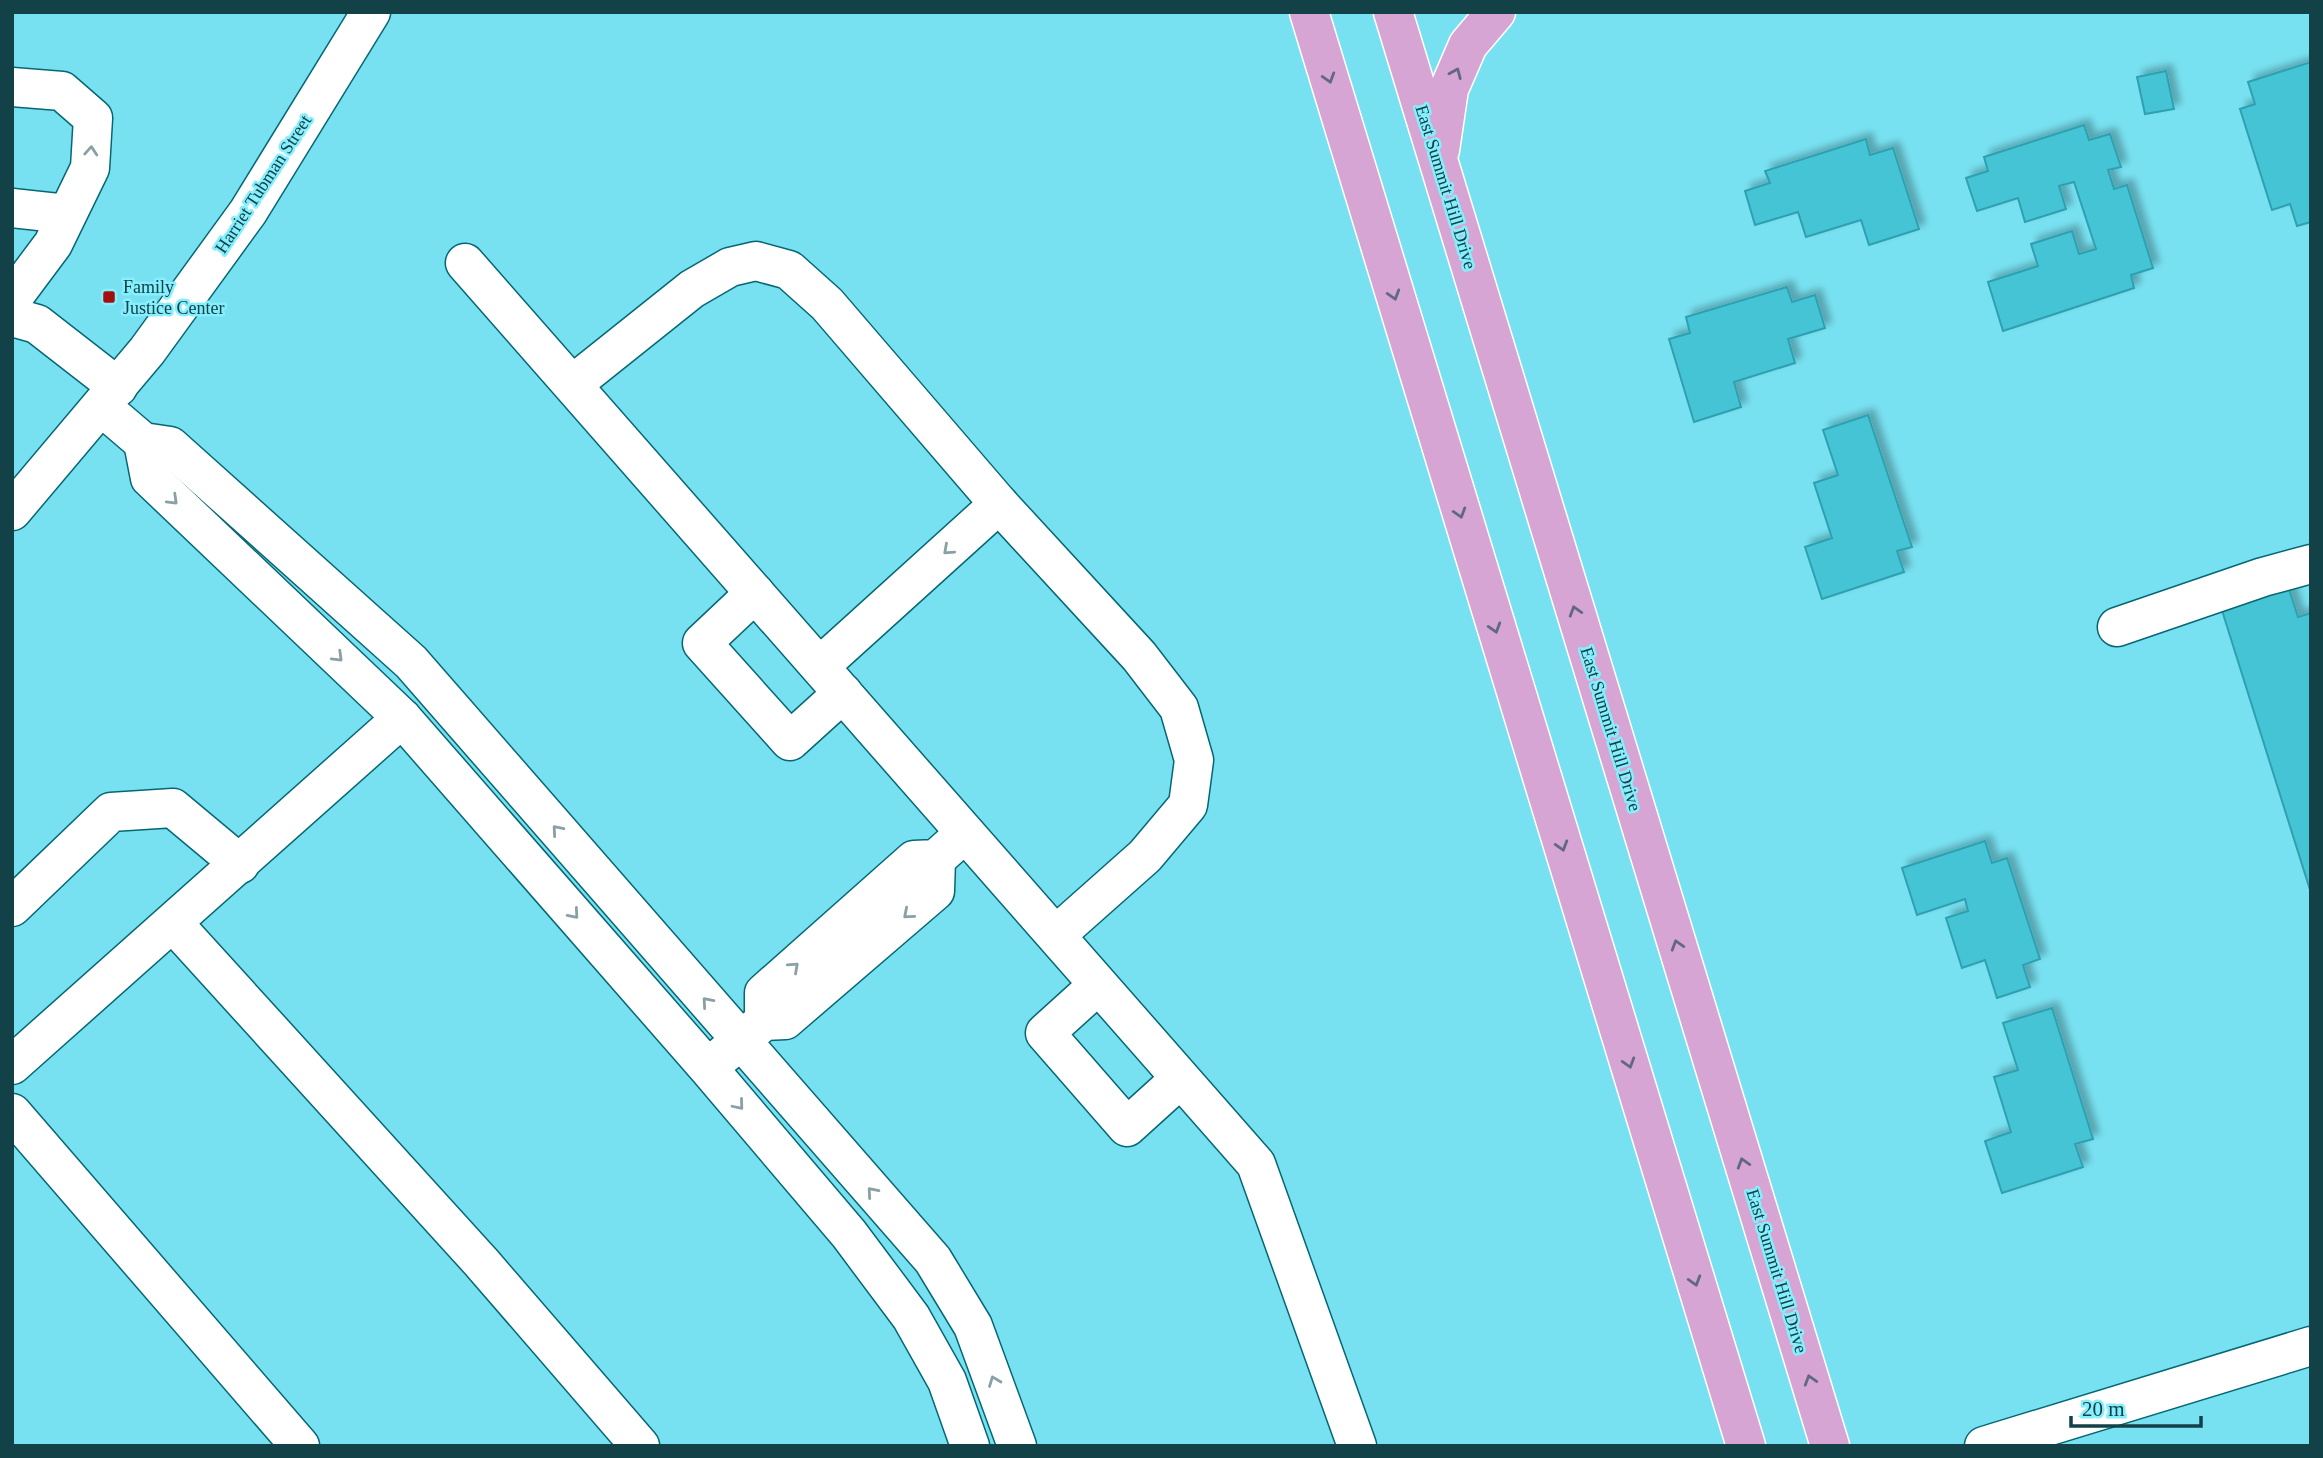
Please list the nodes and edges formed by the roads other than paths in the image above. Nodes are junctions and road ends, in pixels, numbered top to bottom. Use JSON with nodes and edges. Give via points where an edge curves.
{"nodes":[{"id":1,"x":371,"y":12,"type":"edge"},
{"id":2,"x":1309,"y":12,"type":"edge"},
{"id":3,"x":1393,"y":12,"type":"edge"},
{"id":4,"x":1496,"y":12,"type":"edge"},
{"id":5,"x":12,"y":88,"type":"edge"},
{"id":6,"x":1438,"y":163,"type":"junction"},
{"id":7,"x":12,"y":208,"type":"edge"},
{"id":8,"x":67,"y":214,"type":"junction"},
{"id":9,"x":465,"y":263,"type":"dead end"},
{"id":10,"x":12,"y":299,"type":"edge"},
{"id":11,"x":12,"y":317,"type":"edge"},
{"id":12,"x":573,"y":384,"type":"junction"},
{"id":13,"x":110,"y":397,"type":"junction"},
{"id":14,"x":143,"y":442,"type":"junction"},
{"id":15,"x":999,"y":505,"type":"junction"},
{"id":16,"x":12,"y":511,"type":"edge"},
{"id":17,"x":2311,"y":564,"type":"edge"},
{"id":18,"x":755,"y":593,"type":"junction"},
{"id":19,"x":2117,"y":627,"type":"dead end"},
{"id":20,"x":832,"y":679,"type":"junction"},
{"id":21,"x":402,"y":718,"type":"junction"},
{"id":22,"x":967,"y":833,"type":"junction"},
{"id":23,"x":240,"y":864,"type":"junction"},
{"id":24,"x":12,"y":907,"type":"edge"},
{"id":25,"x":173,"y":923,"type":"junction"},
{"id":26,"x":1056,"y":935,"type":"junction"},
{"id":27,"x":1098,"y":985,"type":"junction"},
{"id":28,"x":752,"y":1031,"type":"junction"},
{"id":29,"x":12,"y":1065,"type":"edge"},
{"id":30,"x":708,"y":1068,"type":"junction"},
{"id":31,"x":1180,"y":1079,"type":"junction"},
{"id":32,"x":12,"y":1113,"type":"edge"},
{"id":33,"x":2311,"y":1346,"type":"edge"},
{"id":34,"x":300,"y":1446,"type":"edge"},
{"id":35,"x":640,"y":1446,"type":"edge"},
{"id":36,"x":970,"y":1446,"type":"edge"},
{"id":37,"x":1017,"y":1446,"type":"edge"},
{"id":38,"x":1357,"y":1446,"type":"edge"},
{"id":39,"x":1745,"y":1446,"type":"edge"},
{"id":40,"x":1830,"y":1446,"type":"edge"},
{"id":41,"x":1984,"y":1446,"type":"edge"}],
"edges":[{"from":1,"to":13,"type":"street","name":"Harriet Tubman Street","via":[[248,212]]},
{"from":2,"to":39,"type":"main road","one_way":true},
{"from":3,"to":6,"type":"main road","name":"East Summit Hill Drive"},
{"from":6,"to":4,"type":"main road","one_way":true,"via":[[1449,89],[1468,45]]},
{"from":8,"to":5,"type":"street","one_way":true,"via":[[90,168],[93,118],[62,91]]},
{"from":40,"to":6,"type":"main road","name":"East Summit Hill Drive","one_way":true},
{"from":7,"to":8,"type":"street"},
{"from":8,"to":10,"type":"street","via":[[53,244]]},
{"from":9,"to":12,"type":"street"},
{"from":11,"to":13,"type":"street","via":[[37,324]]},
{"from":12,"to":15,"type":"street","via":[[692,289],[730,267],[755,261],[789,270],[827,304]]},
{"from":12,"to":18,"type":"street"},
{"from":13,"to":14,"type":"street"},
{"from":13,"to":16,"type":"street","name":"Harriet Tubman Street"},
{"from":14,"to":21,"type":"street","one_way":true,"via":[[150,478]]},
{"from":28,"to":14,"type":"street","one_way":true,"via":[[411,662],[170,446]]},
{"from":15,"to":20,"type":"street","one_way":true},
{"from":15,"to":26,"type":"street","via":[[1139,656],[1179,708],[1194,760],[1188,805],[1144,856]]},
{"from":17,"to":19,"type":"street"},
{"from":18,"to":20,"type":"street"},
{"from":18,"to":20,"type":"street","via":[[702,643],[790,741]]},
{"from":20,"to":22,"type":"street"},
{"from":21,"to":23,"type":"street"},
{"from":21,"to":30,"type":"street","one_way":true},
{"from":22,"to":26,"type":"street"},
{"from":22,"to":28,"type":"street","via":[[936,859],[914,860],[764,993]]},
{"from":23,"to":24,"type":"street","via":[[173,807],[111,812]]},
{"from":23,"to":25,"type":"street"},
{"from":25,"to":29,"type":"street"},
{"from":25,"to":35,"type":"street","via":[[481,1262]]},
{"from":26,"to":27,"type":"street"},
{"from":27,"to":31,"type":"street"},
{"from":27,"to":31,"type":"street","via":[[1045,1033],[1081,1075],[1127,1127]]},
{"from":28,"to":30,"type":"street"},
{"from":37,"to":28,"type":"street","one_way":true,"via":[[973,1326],[933,1261]]},
{"from":30,"to":36,"type":"street","one_way":true,"via":[[849,1234],[911,1317],[947,1381]]},
{"from":31,"to":38,"type":"street","via":[[1256,1164]]},
{"from":32,"to":34,"type":"street"},
{"from":33,"to":41,"type":"street"}]}
